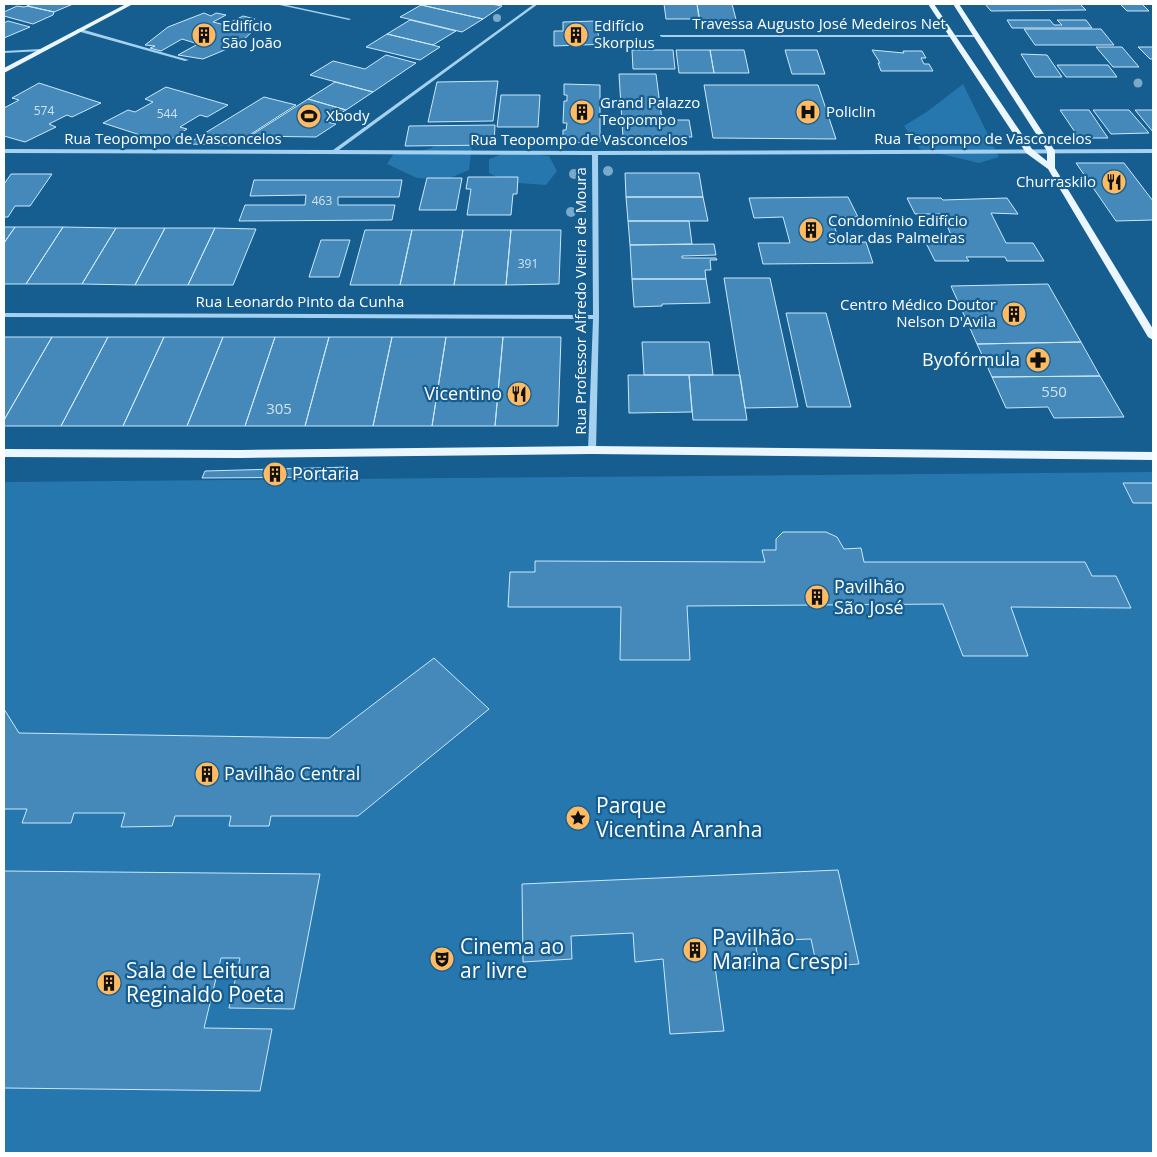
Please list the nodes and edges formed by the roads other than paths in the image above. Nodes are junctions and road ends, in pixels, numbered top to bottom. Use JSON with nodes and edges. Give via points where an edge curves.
{"nodes":[{"id":1,"x":130,"y":4,"type":"edge"},
{"id":2,"x":277,"y":4,"type":"edge"},
{"id":3,"x":536,"y":4,"type":"edge"},
{"id":4,"x":931,"y":4,"type":"edge"},
{"id":5,"x":956,"y":4,"type":"edge"},
{"id":6,"x":349,"y":19,"type":"dead end"},
{"id":7,"x":79,"y":30,"type":"junction"},
{"id":8,"x":662,"y":36,"type":"dead end"},
{"id":9,"x":952,"y":36,"type":"junction"},
{"id":10,"x":976,"y":36,"type":"junction"},
{"id":11,"x":41,"y":50,"type":"junction"},
{"id":12,"x":4,"y":52,"type":"edge"},
{"id":13,"x":187,"y":60,"type":"dead end"},
{"id":14,"x":4,"y":71,"type":"edge"},
{"id":15,"x":4,"y":151,"type":"edge"},
{"id":16,"x":335,"y":151,"type":"junction"},
{"id":17,"x":1029,"y":151,"type":"junction"},
{"id":18,"x":1051,"y":151,"type":"junction"},
{"id":19,"x":1153,"y":151,"type":"edge"},
{"id":20,"x":595,"y":153,"type":"junction"},
{"id":21,"x":1051,"y":168,"type":"junction"},
{"id":22,"x":4,"y":315,"type":"edge"},
{"id":23,"x":596,"y":316,"type":"junction"},
{"id":24,"x":1153,"y":337,"type":"edge"},
{"id":25,"x":592,"y":450,"type":"junction"},
{"id":26,"x":4,"y":453,"type":"edge"},
{"id":27,"x":1153,"y":456,"type":"edge"}],
"edges":[{"from":1,"to":7,"type":"main road"},
{"from":2,"to":6,"type":"street"},
{"from":3,"to":16,"type":"street"},
{"from":4,"to":9,"type":"main road"},
{"from":5,"to":10,"type":"main road"},
{"from":7,"to":11,"type":"main road"},
{"from":7,"to":13,"type":"street"},
{"from":8,"to":9,"type":"street","name":"Travessa Augusto José Medeiros Net"},
{"from":9,"to":10,"type":"street","name":"Travessa Augusto José Medeiros Net"},
{"from":9,"to":17,"type":"main road"},
{"from":10,"to":18,"type":"main road"},
{"from":11,"to":12,"type":"street"},
{"from":11,"to":14,"type":"main road"},
{"from":15,"to":16,"type":"street","name":"Rua Teopompo de Vasconcelos"},
{"from":16,"to":20,"type":"street","name":"Rua Teopompo de Vasconcelos"},
{"from":17,"to":18,"type":"street","name":"Rua Teopompo de Vasconcelos"},
{"from":17,"to":20,"type":"street","name":"Rua Teopompo de Vasconcelos"},
{"from":17,"to":21,"type":"main road"},
{"from":18,"to":19,"type":"street","name":"Rua Teopompo de Vasconcelos"},
{"from":18,"to":21,"type":"main road"},
{"from":20,"to":23,"type":"street","name":"Rua Professor Alfredo Vieira de Moura"},
{"from":21,"to":24,"type":"main road"},
{"from":22,"to":23,"type":"street","name":"Rua Leonardo Pinto da Cunha"},
{"from":23,"to":25,"type":"street","name":"Rua Professor Alfredo Vieira de Moura"},
{"from":25,"to":26,"type":"main road"},
{"from":25,"to":27,"type":"main road"}]}
